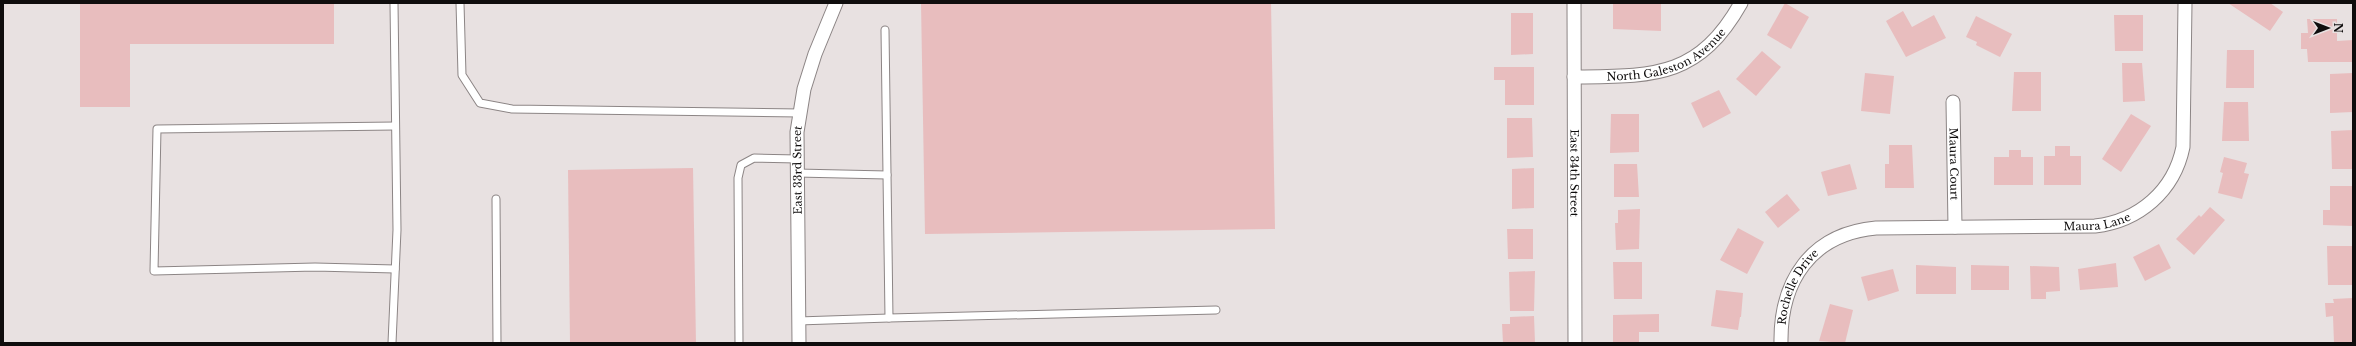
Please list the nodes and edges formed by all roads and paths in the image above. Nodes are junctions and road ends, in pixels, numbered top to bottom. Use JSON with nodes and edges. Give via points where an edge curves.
{"nodes":[{"id":1,"x":394,"y":3,"type":"edge"},
{"id":2,"x":460,"y":3,"type":"edge"},
{"id":3,"x":836,"y":3,"type":"edge"},
{"id":4,"x":1574,"y":3,"type":"edge"},
{"id":5,"x":1741,"y":3,"type":"edge"},
{"id":6,"x":2185,"y":3,"type":"edge"},
{"id":7,"x":885,"y":30,"type":"dead end"},
{"id":8,"x":1574,"y":77,"type":"junction"},
{"id":9,"x":1953,"y":102,"type":"dead end"},
{"id":10,"x":800,"y":114,"type":"junction"},
{"id":11,"x":395,"y":126,"type":"junction"},
{"id":12,"x":797,"y":159,"type":"junction"},
{"id":13,"x":797,"y":173,"type":"junction"},
{"id":14,"x":887,"y":175,"type":"junction"},
{"id":15,"x":496,"y":199,"type":"dead end"},
{"id":16,"x":1954,"y":227,"type":"junction"},
{"id":17,"x":1831,"y":241,"type":"joint"},
{"id":18,"x":395,"y":269,"type":"junction"},
{"id":19,"x":1216,"y":310,"type":"dead end"},
{"id":20,"x":889,"y":318,"type":"junction"},
{"id":21,"x":798,"y":321,"type":"junction"},
{"id":22,"x":392,"y":343,"type":"edge"},
{"id":23,"x":497,"y":343,"type":"edge"},
{"id":24,"x":739,"y":343,"type":"edge"},
{"id":25,"x":799,"y":343,"type":"edge"},
{"id":26,"x":1575,"y":343,"type":"edge"},
{"id":27,"x":1781,"y":343,"type":"edge"}],
"edges":[{"from":1,"to":11,"type":"lane"},
{"from":2,"to":10,"type":"lane","via":[[462,75],[480,103],[512,109]]},
{"from":3,"to":10,"type":"street","name":"East 33rd Street","via":[[815,54],[804,89]]},
{"from":4,"to":8,"type":"street","name":"East 34th Street"},
{"from":5,"to":8,"type":"street","name":"North Galeston Avenue","via":[[1728,26],[1712,43],[1694,58],[1680,65],[1642,76]]},
{"from":6,"to":16,"type":"street","name":"Maura Lane","via":[[2184,137],[2180,160],[2172,178],[2160,194],[2136,213],[2117,222],[2102,225]]},
{"from":7,"to":14,"type":"lane"},
{"from":8,"to":26,"type":"street","name":"East 34th Street"},
{"from":9,"to":16,"type":"street","name":"Maura Court"},
{"from":10,"to":12,"type":"street","name":"East 33rd Street"},
{"from":11,"to":18,"type":"lane"},
{"from":11,"to":18,"type":"lane","via":[[157,129],[154,271],[315,267]]},
{"from":12,"to":13,"type":"street","name":"East 33rd Street"},
{"from":12,"to":24,"type":"lane","via":[[754,158],[741,165],[738,178]]},
{"from":13,"to":14,"type":"lane"},
{"from":13,"to":21,"type":"street","name":"East 33rd Street"},
{"from":14,"to":20,"type":"lane"},
{"from":15,"to":23,"type":"lane"},
{"from":16,"to":17,"type":"street","name":"Maura Lane","via":[[1869,229],[1849,233]]},
{"from":17,"to":27,"type":"street","name":"Rochelle Drive","via":[[1807,260],[1789,287],[1781,318]]},
{"from":18,"to":22,"type":"lane"},
{"from":19,"to":20,"type":"lane"},
{"from":20,"to":21,"type":"lane"},
{"from":21,"to":25,"type":"street","name":"East 33rd Street"}]}
